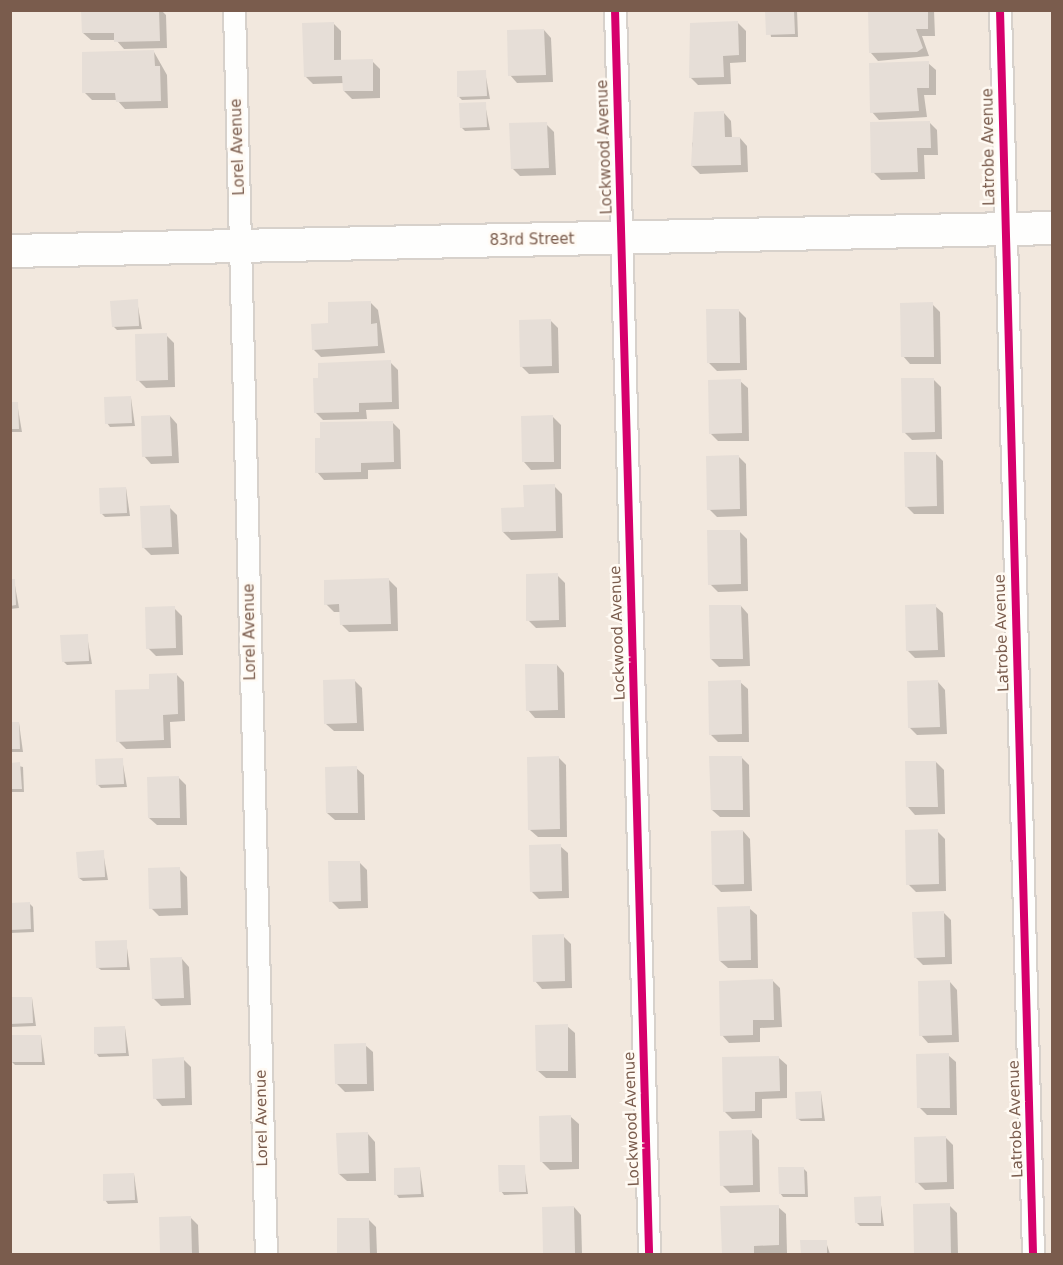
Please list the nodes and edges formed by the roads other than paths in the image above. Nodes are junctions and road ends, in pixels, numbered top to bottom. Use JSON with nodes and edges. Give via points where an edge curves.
{"nodes":[{"id":1,"x":234,"y":10,"type":"edge"},
{"id":2,"x":615,"y":10,"type":"edge"},
{"id":3,"x":1000,"y":10,"type":"edge"},
{"id":4,"x":1053,"y":228,"type":"edge"},
{"id":5,"x":1005,"y":229,"type":"junction"},
{"id":6,"x":621,"y":238,"type":"junction"},
{"id":7,"x":240,"y":246,"type":"junction"},
{"id":8,"x":10,"y":251,"type":"edge"},
{"id":9,"x":266,"y":1254,"type":"edge"},
{"id":10,"x":649,"y":1254,"type":"edge"},
{"id":11,"x":1033,"y":1254,"type":"edge"}],
"edges":[{"from":1,"to":7,"type":"street","name":"Lorel Avenue"},
{"from":2,"to":6,"type":"street","name":"Lockwood Avenue"},
{"from":3,"to":5,"type":"street","name":"Latrobe Avenue"},
{"from":4,"to":5,"type":"street","name":"83rd Street"},
{"from":5,"to":6,"type":"street","name":"83rd Street"},
{"from":5,"to":11,"type":"street","name":"Latrobe Avenue"},
{"from":6,"to":7,"type":"street","name":"83rd Street"},
{"from":6,"to":10,"type":"street","name":"Lockwood Avenue"},
{"from":7,"to":8,"type":"street","name":"83rd Street"},
{"from":7,"to":9,"type":"street","name":"Lorel Avenue"}]}
